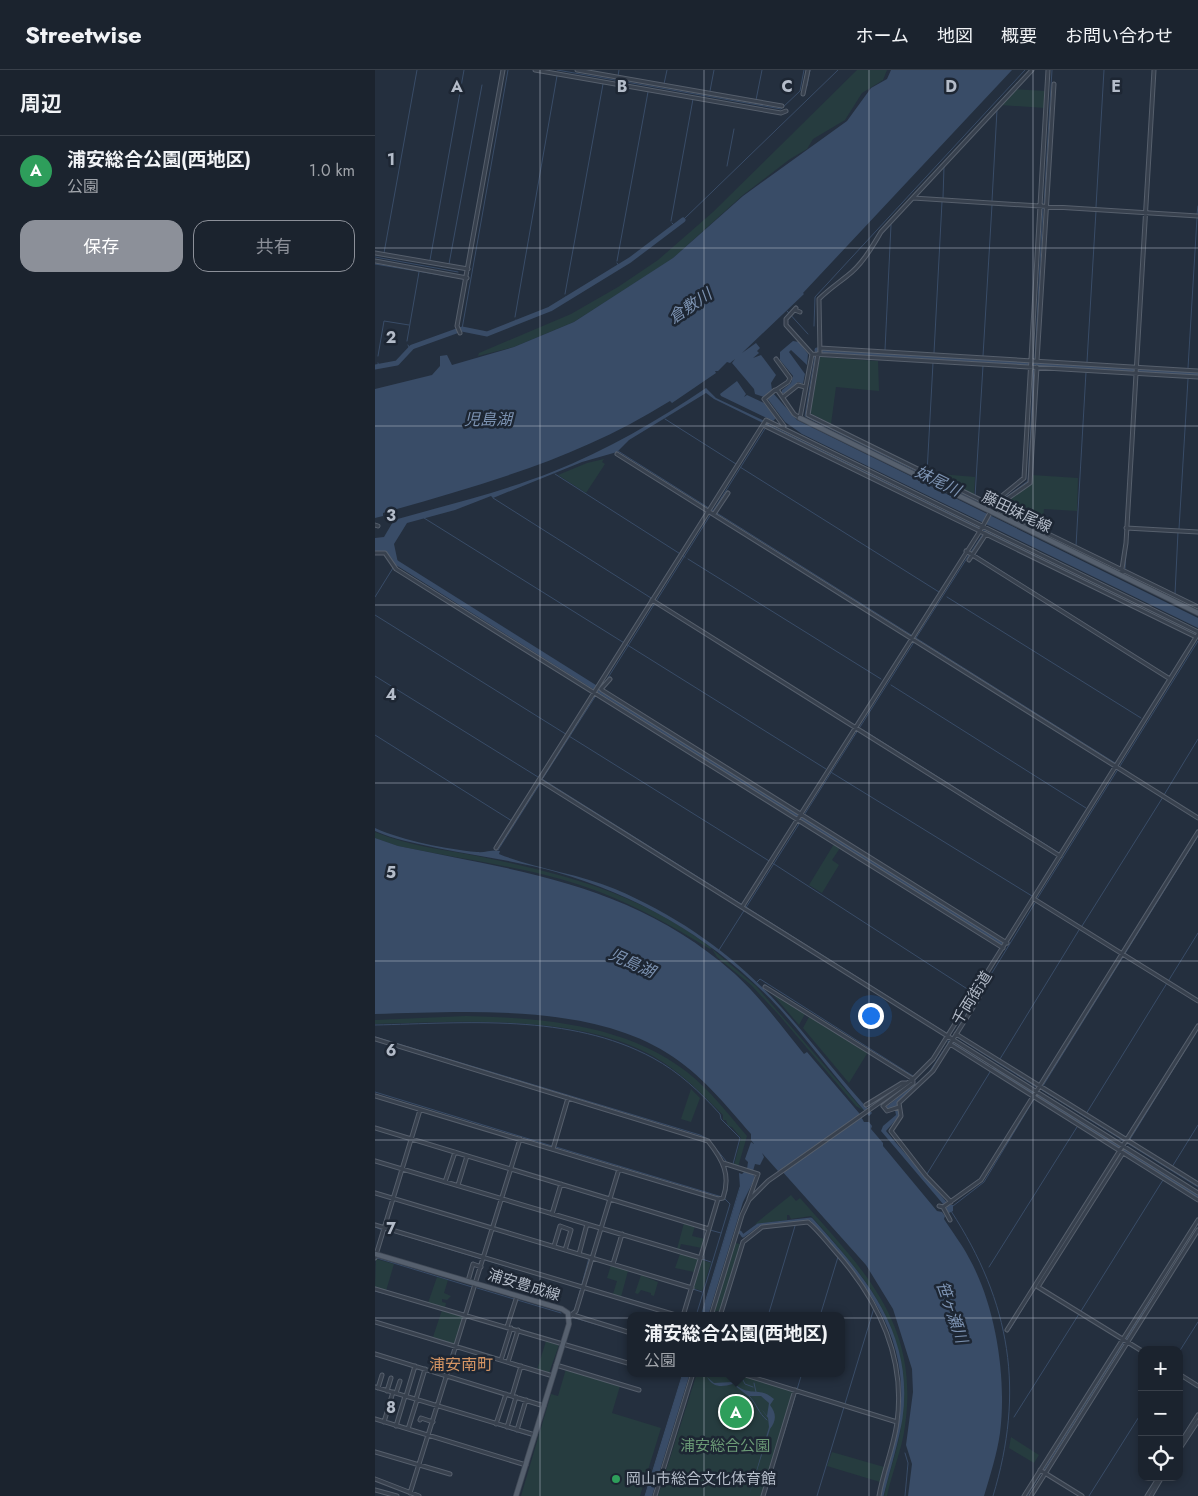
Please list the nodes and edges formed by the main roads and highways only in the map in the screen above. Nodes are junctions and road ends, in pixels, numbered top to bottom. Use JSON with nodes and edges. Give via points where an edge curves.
{"nodes":[{"id":1,"x":800,"y":418,"type":"road end"},
{"id":2,"x":1198,"y":613,"type":"edge"},
{"id":3,"x":375,"y":1255,"type":"edge"},
{"id":4,"x":517,"y":1496,"type":"edge"}],
"edges":[{"from":1,"to":2,"type":"main road","name":"藤田妹尾線","via":[[902,465]]},
{"from":3,"to":4,"type":"main road","name":"浦安豊成線","via":[[562,1309],[571,1316]]}]}
